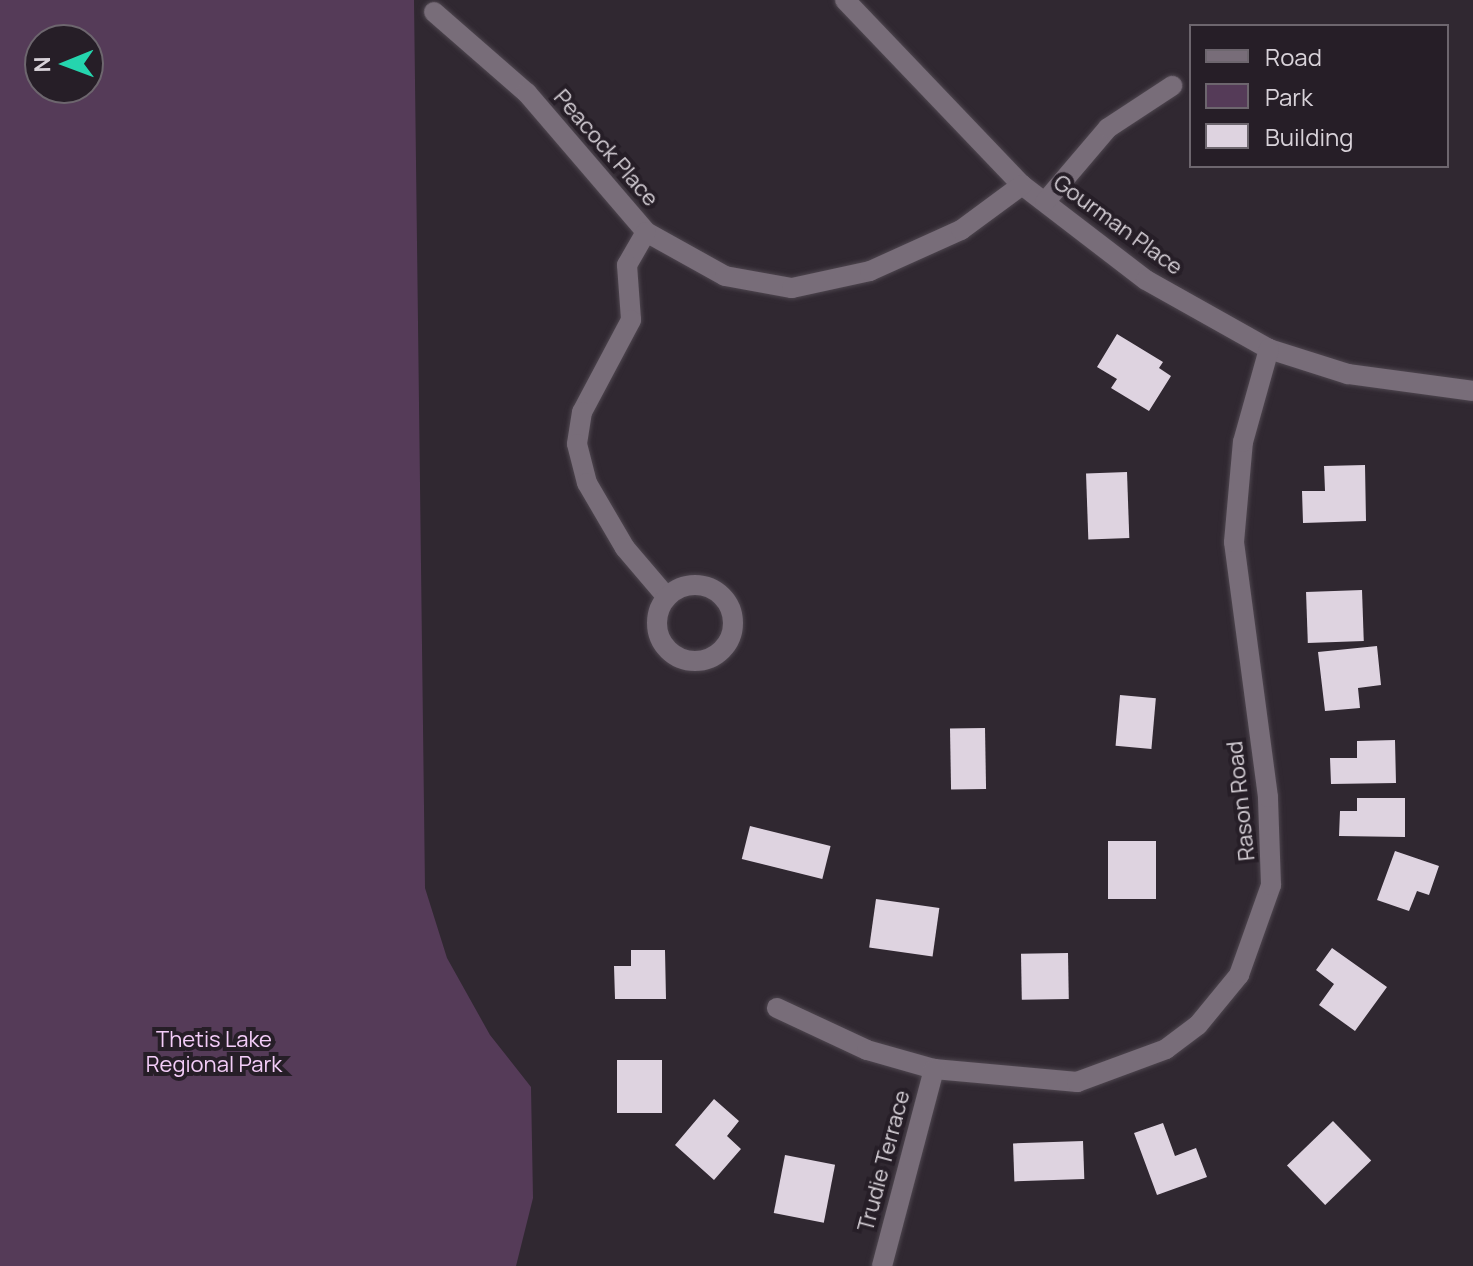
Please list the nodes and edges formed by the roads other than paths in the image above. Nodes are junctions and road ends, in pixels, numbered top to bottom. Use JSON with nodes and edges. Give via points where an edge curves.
{"nodes":[{"id":1,"x":845,"y":0,"type":"edge"},
{"id":2,"x":434,"y":12,"type":"dead end"},
{"id":3,"x":1172,"y":86,"type":"dead end"},
{"id":4,"x":1022,"y":185,"type":"junction"},
{"id":5,"x":1045,"y":202,"type":"junction"},
{"id":6,"x":646,"y":232,"type":"junction"},
{"id":7,"x":1269,"y":349,"type":"junction"},
{"id":8,"x":1473,"y":391,"type":"edge"},
{"id":9,"x":666,"y":596,"type":"dead end"},
{"id":10,"x":777,"y":1008,"type":"dead end"},
{"id":11,"x":934,"y":1069,"type":"junction"},
{"id":12,"x":882,"y":1266,"type":"edge"}],
"edges":[{"from":1,"to":4,"type":"street","name":"Gourman Place"},
{"from":2,"to":6,"type":"street","name":"Peacock Place","via":[[527,93]]},
{"from":3,"to":5,"type":"street","via":[[1108,128]]},
{"from":4,"to":5,"type":"street","name":"Gourman Place"},
{"from":4,"to":6,"type":"street","name":"Peacock Place","via":[[961,230],[870,271],[792,288],[725,276]]},
{"from":5,"to":7,"type":"street","name":"Gourman Place","via":[[1146,280]]},
{"from":6,"to":9,"type":"street","via":[[627,265],[631,320],[582,412],[577,444],[587,483],[625,548]]},
{"from":7,"to":8,"type":"street","name":"Gourman Place","via":[[1348,374]]},
{"from":7,"to":11,"type":"street","name":"Rason Road","via":[[1243,442],[1234,542],[1272,844],[1254,948],[1198,1025],[1133,1066],[1077,1082]]},
{"from":10,"to":11,"type":"street","name":"Rason Road","via":[[867,1050]]},
{"from":11,"to":12,"type":"street","name":"Trudie Terrace"}]}
